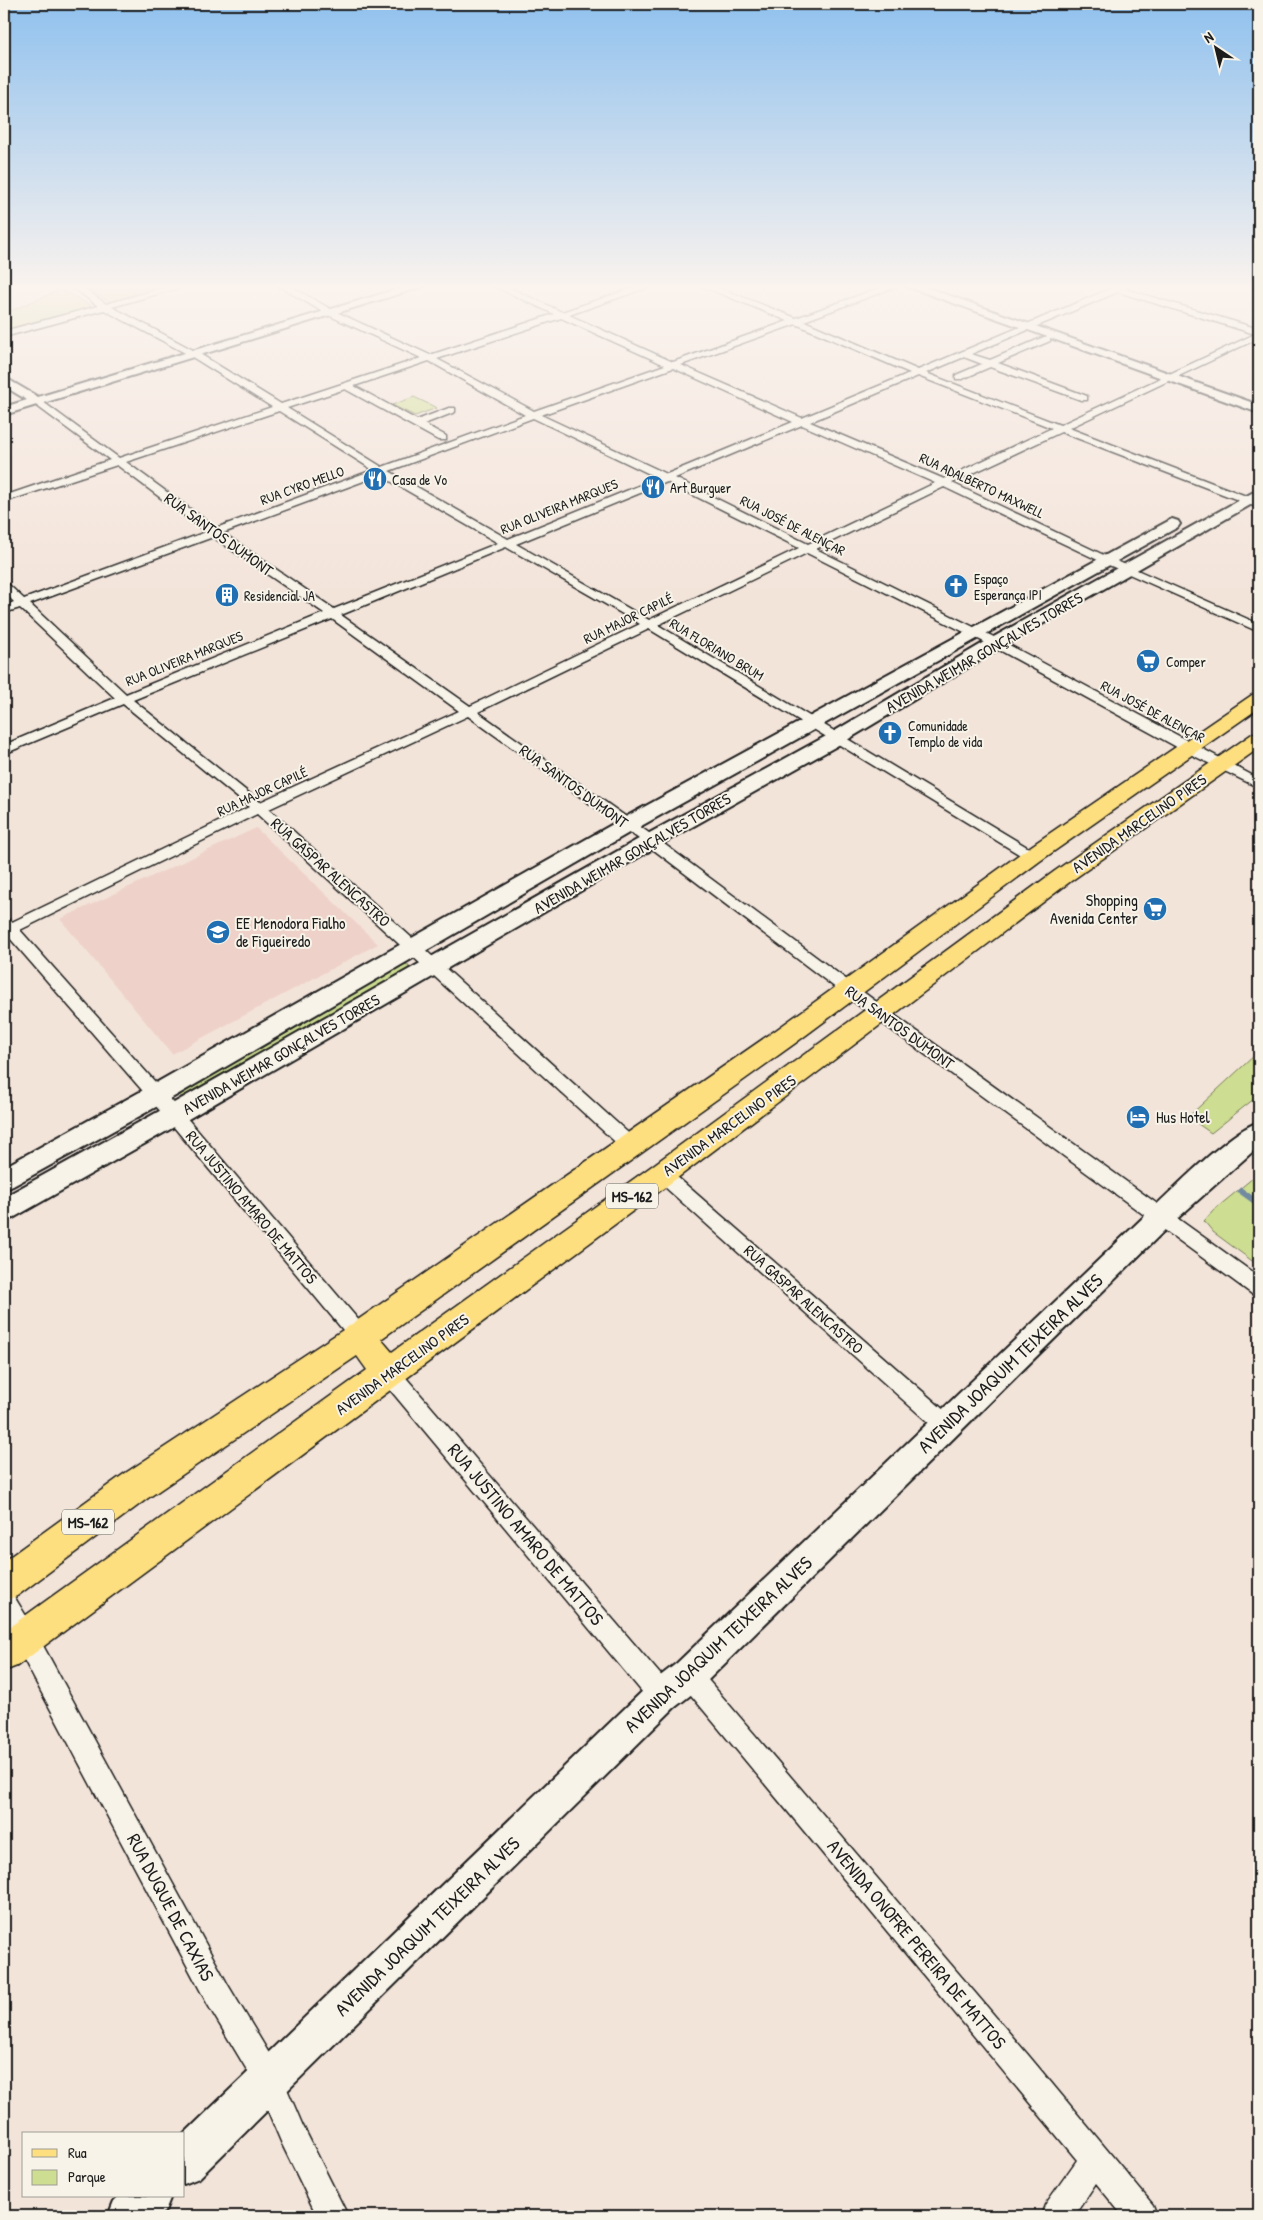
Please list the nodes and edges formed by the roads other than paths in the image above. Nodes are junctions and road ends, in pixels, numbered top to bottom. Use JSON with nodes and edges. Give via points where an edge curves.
{"nodes":[{"id":1,"x":18,"y":390,"type":"edge"},
{"id":2,"x":74,"y":390,"type":"edge"},
{"id":3,"x":251,"y":390,"type":"edge"},
{"id":4,"x":336,"y":390,"type":"edge"},
{"id":5,"x":353,"y":390,"type":"edge"},
{"id":6,"x":487,"y":390,"type":"edge"},
{"id":7,"x":605,"y":390,"type":"edge"},
{"id":8,"x":731,"y":390,"type":"edge"},
{"id":9,"x":878,"y":390,"type":"edge"},
{"id":10,"x":962,"y":390,"type":"edge"},
{"id":11,"x":1061,"y":390,"type":"edge"},
{"id":12,"x":1141,"y":390,"type":"edge"},
{"id":13,"x":1206,"y":390,"type":"edge"},
{"id":14,"x":1084,"y":398,"type":"dead end"},
{"id":15,"x":36,"y":401,"type":"junction"},
{"id":16,"x":282,"y":408,"type":"junction"},
{"id":17,"x":1259,"y":409,"type":"edge"},
{"id":18,"x":452,"y":410,"type":"dead end"},
{"id":19,"x":4,"y":411,"type":"edge"},
{"id":20,"x":533,"y":415,"type":"junction"},
{"id":21,"x":802,"y":421,"type":"junction"},
{"id":22,"x":416,"y":424,"type":"junction"},
{"id":23,"x":1063,"y":428,"type":"junction"},
{"id":24,"x":442,"y":438,"type":"dead end"},
{"id":25,"x":119,"y":461,"type":"junction"},
{"id":26,"x":381,"y":471,"type":"junction"},
{"id":27,"x":1259,"y":475,"type":"edge"},
{"id":28,"x":666,"y":478,"type":"junction"},
{"id":29,"x":944,"y":483,"type":"junction"},
{"id":30,"x":1228,"y":493,"type":"junction"},
{"id":31,"x":4,"y":498,"type":"edge"},
{"id":32,"x":1256,"y":499,"type":"edge"},
{"id":33,"x":214,"y":532,"type":"junction"},
{"id":34,"x":507,"y":544,"type":"junction"},
{"id":35,"x":807,"y":549,"type":"junction"},
{"id":36,"x":1106,"y":560,"type":"junction"},
{"id":37,"x":1128,"y":569,"type":"junction"},
{"id":38,"x":4,"y":586,"type":"edge"},
{"id":39,"x":22,"y":604,"type":"junction"},
{"id":40,"x":4,"y":610,"type":"edge"},
{"id":41,"x":334,"y":615,"type":"junction"},
{"id":42,"x":648,"y":624,"type":"junction"},
{"id":43,"x":1259,"y":628,"type":"edge"},
{"id":44,"x":975,"y":633,"type":"junction"},
{"id":45,"x":996,"y":643,"type":"junction"},
{"id":46,"x":124,"y":698,"type":"junction"},
{"id":47,"x":1259,"y":699,"type":"edge"},
{"id":48,"x":469,"y":711,"type":"junction"},
{"id":49,"x":812,"y":724,"type":"junction"},
{"id":50,"x":1259,"y":738,"type":"edge"},
{"id":51,"x":835,"y":739,"type":"junction"},
{"id":52,"x":1189,"y":748,"type":"junction"},
{"id":53,"x":4,"y":750,"type":"edge"},
{"id":54,"x":1223,"y":765,"type":"junction"},
{"id":55,"x":1259,"y":784,"type":"edge"},
{"id":56,"x":259,"y":808,"type":"junction"},
{"id":57,"x":627,"y":825,"type":"junction"},
{"id":58,"x":651,"y":841,"type":"junction"},
{"id":59,"x":1032,"y":856,"type":"junction"},
{"id":60,"x":6,"y":928,"type":"edge"},
{"id":61,"x":413,"y":946,"type":"junction"},
{"id":62,"x":434,"y":967,"type":"junction"},
{"id":63,"x":850,"y":991,"type":"junction"},
{"id":64,"x":880,"y":1013,"type":"junction"},
{"id":65,"x":156,"y":1095,"type":"junction"},
{"id":66,"x":174,"y":1116,"type":"junction"},
{"id":67,"x":1259,"y":1132,"type":"edge"},
{"id":68,"x":630,"y":1145,"type":"junction"},
{"id":69,"x":662,"y":1174,"type":"junction"},
{"id":70,"x":4,"y":1179,"type":"edge"},
{"id":71,"x":4,"y":1210,"type":"edge"},
{"id":72,"x":1161,"y":1217,"type":"junction"},
{"id":73,"x":1259,"y":1288,"type":"edge"},
{"id":74,"x":360,"y":1336,"type":"junction"},
{"id":75,"x":389,"y":1373,"type":"junction"},
{"id":76,"x":946,"y":1425,"type":"junction"},
{"id":77,"x":4,"y":1583,"type":"edge"},
{"id":78,"x":4,"y":1601,"type":"edge"},
{"id":79,"x":15,"y":1645,"type":"edge"},
{"id":80,"x":675,"y":1685,"type":"junction"},
{"id":81,"x":270,"y":2080,"type":"junction"},
{"id":82,"x":1096,"y":2158,"type":"junction"},
{"id":83,"x":185,"y":2162,"type":"edge"},
{"id":84,"x":148,"y":2198,"type":"edge"},
{"id":85,"x":1062,"y":2213,"type":"edge"},
{"id":86,"x":129,"y":2216,"type":"edge"},
{"id":87,"x":333,"y":2216,"type":"edge"},
{"id":88,"x":1142,"y":2216,"type":"edge"}],
"edges":[{"from":1,"to":15,"type":"street","name":"RUA SANTOS DUMONT"},
{"from":2,"to":15,"type":"street"},
{"from":3,"to":16,"type":"street","name":"RUA FLORIANO BRUM"},
{"from":4,"to":16,"type":"street"},
{"from":5,"to":22,"type":"street"},
{"from":6,"to":20,"type":"street","name":"RUA JOSÉ DE ALENÇAR"},
{"from":7,"to":20,"type":"street","name":"RUA CYRO MELLO"},
{"from":8,"to":21,"type":"street","name":"RUA ADALBERTO MAXWELL"},
{"from":9,"to":21,"type":"street","name":"RUA OLIVEIRA MARQUES"},
{"from":10,"to":23,"type":"street"},
{"from":11,"to":14,"type":"street"},
{"from":12,"to":23,"type":"street","name":"RUA MAJOR CAPILÉ"},
{"from":13,"to":17,"type":"street"},
{"from":15,"to":19,"type":"street"},
{"from":15,"to":25,"type":"street","name":"RUA SANTOS DUMONT"},
{"from":16,"to":25,"type":"street"},
{"from":16,"to":26,"type":"street","name":"RUA FLORIANO BRUM"},
{"from":18,"to":22,"type":"street"},
{"from":20,"to":26,"type":"street","name":"RUA CYRO MELLO"},
{"from":20,"to":28,"type":"street","name":"RUA JOSÉ DE ALENÇAR"},
{"from":21,"to":28,"type":"street","name":"RUA OLIVEIRA MARQUES"},
{"from":21,"to":29,"type":"street","name":"RUA ADALBERTO MAXWELL"},
{"from":22,"to":24,"type":"street"},
{"from":23,"to":29,"type":"street","name":"RUA MAJOR CAPILÉ"},
{"from":23,"to":30,"type":"street"},
{"from":25,"to":31,"type":"street"},
{"from":25,"to":33,"type":"street","name":"RUA SANTOS DUMONT"},
{"from":26,"to":33,"type":"street","name":"RUA CYRO MELLO"},
{"from":26,"to":34,"type":"street","name":"RUA FLORIANO BRUM"},
{"from":27,"to":30,"type":"main road","name":"AVENIDA WEIMAR GONÇALVES TORRES"},
{"from":28,"to":34,"type":"street","name":"RUA OLIVEIRA MARQUES"},
{"from":28,"to":35,"type":"street","name":"RUA JOSÉ DE ALENÇAR"},
{"from":29,"to":35,"type":"street","name":"RUA MAJOR CAPILÉ"},
{"from":29,"to":36,"type":"street","name":"RUA ADALBERTO MAXWELL"},
{"from":30,"to":32,"type":"street"},
{"from":30,"to":36,"type":"main road","name":"AVENIDA WEIMAR GONÇALVES TORRES"},
{"from":32,"to":37,"type":"main road","name":"AVENIDA WEIMAR GONÇALVES TORRES"},
{"from":33,"to":39,"type":"street","name":"RUA CYRO MELLO"},
{"from":33,"to":41,"type":"street","name":"RUA SANTOS DUMONT"},
{"from":34,"to":41,"type":"street","name":"RUA OLIVEIRA MARQUES"},
{"from":34,"to":42,"type":"street","name":"RUA FLORIANO BRUM"},
{"from":35,"to":42,"type":"street","name":"RUA MAJOR CAPILÉ"},
{"from":35,"to":44,"type":"street","name":"RUA JOSÉ DE ALENÇAR"},
{"from":36,"to":37,"type":"street","name":"RUA ADALBERTO MAXWELL"},
{"from":36,"to":44,"type":"main road","name":"AVENIDA WEIMAR GONÇALVES TORRES"},
{"from":37,"to":43,"type":"street","name":"RUA ADALBERTO MAXWELL"},
{"from":37,"to":45,"type":"main road","name":"AVENIDA WEIMAR GONÇALVES TORRES"},
{"from":38,"to":39,"type":"street","name":"RUA GASPAR ALENCASTRO"},
{"from":39,"to":40,"type":"street","name":"RUA CYRO MELLO"},
{"from":39,"to":46,"type":"street","name":"RUA GASPAR ALENCASTRO"},
{"from":41,"to":46,"type":"street","name":"RUA OLIVEIRA MARQUES"},
{"from":41,"to":48,"type":"street","name":"RUA SANTOS DUMONT"},
{"from":42,"to":48,"type":"street","name":"RUA MAJOR CAPILÉ"},
{"from":42,"to":49,"type":"street","name":"RUA FLORIANO BRUM"},
{"from":44,"to":45,"type":"street","name":"RUA JOSÉ DE ALENÇAR"},
{"from":44,"to":49,"type":"main road","name":"AVENIDA WEIMAR GONÇALVES TORRES"},
{"from":45,"to":51,"type":"main road","name":"AVENIDA WEIMAR GONÇALVES TORRES"},
{"from":45,"to":52,"type":"street","name":"RUA JOSÉ DE ALENÇAR"},
{"from":46,"to":53,"type":"street","name":"RUA OLIVEIRA MARQUES"},
{"from":46,"to":56,"type":"street","name":"RUA GASPAR ALENCASTRO"},
{"from":47,"to":52,"type":"main road","name":"AVENIDA MARCELINO PIRES","number":"MS-162"},
{"from":48,"to":56,"type":"street","name":"RUA MAJOR CAPILÉ"},
{"from":48,"to":57,"type":"street","name":"RUA SANTOS DUMONT"},
{"from":49,"to":51,"type":"street","name":"RUA FLORIANO BRUM"},
{"from":49,"to":57,"type":"main road","name":"AVENIDA WEIMAR GONÇALVES TORRES"},
{"from":50,"to":54,"type":"main road","name":"AVENIDA MARCELINO PIRES","number":"MS-162"},
{"from":51,"to":58,"type":"main road","name":"AVENIDA WEIMAR GONÇALVES TORRES"},
{"from":51,"to":59,"type":"street","name":"RUA FLORIANO BRUM"},
{"from":52,"to":54,"type":"street","name":"RUA JOSÉ DE ALENÇAR"},
{"from":52,"to":59,"type":"main road","name":"AVENIDA MARCELINO PIRES","number":"MS-162"},
{"from":54,"to":55,"type":"street","name":"RUA JOSÉ DE ALENÇAR"},
{"from":54,"to":64,"type":"main road","name":"AVENIDA MARCELINO PIRES","number":"MS-162","via":[[1063,876]]},
{"from":56,"to":60,"type":"street","name":"RUA MAJOR CAPILÉ"},
{"from":56,"to":61,"type":"street","name":"RUA GASPAR ALENCASTRO"},
{"from":57,"to":58,"type":"street","name":"RUA SANTOS DUMONT"},
{"from":57,"to":61,"type":"main road","name":"AVENIDA WEIMAR GONÇALVES TORRES"},
{"from":58,"to":62,"type":"main road","name":"AVENIDA WEIMAR GONÇALVES TORRES"},
{"from":58,"to":63,"type":"street","name":"RUA SANTOS DUMONT"},
{"from":59,"to":63,"type":"main road","name":"AVENIDA MARCELINO PIRES","number":"MS-162"},
{"from":60,"to":65,"type":"street","name":"RUA JUSTINO AMARO DE MATTOS"},
{"from":61,"to":62,"type":"street","name":"RUA GASPAR ALENCASTRO"},
{"from":61,"to":65,"type":"main road","name":"AVENIDA WEIMAR GONÇALVES TORRES"},
{"from":62,"to":66,"type":"main road","name":"AVENIDA WEIMAR GONÇALVES TORRES"},
{"from":62,"to":68,"type":"street","name":"RUA GASPAR ALENCASTRO"},
{"from":63,"to":64,"type":"street","name":"RUA SANTOS DUMONT"},
{"from":63,"to":68,"type":"main road","name":"AVENIDA MARCELINO PIRES","number":"MS-162"},
{"from":64,"to":69,"type":"main road","name":"AVENIDA MARCELINO PIRES","number":"MS-162"},
{"from":64,"to":72,"type":"street","name":"RUA SANTOS DUMONT"},
{"from":65,"to":66,"type":"street","name":"RUA JUSTINO AMARO DE MATTOS"},
{"from":65,"to":70,"type":"main road","name":"AVENIDA WEIMAR GONÇALVES TORRES"},
{"from":66,"to":71,"type":"main road","name":"AVENIDA WEIMAR GONÇALVES TORRES"},
{"from":66,"to":74,"type":"street","name":"RUA JUSTINO AMARO DE MATTOS"},
{"from":67,"to":72,"type":"main road","name":"AVENIDA JOAQUIM TEIXEIRA ALVES"},
{"from":68,"to":69,"type":"main road"},
{"from":68,"to":74,"type":"main road","name":"AVENIDA MARCELINO PIRES","number":"MS-162"},
{"from":69,"to":75,"type":"main road","name":"AVENIDA MARCELINO PIRES","number":"MS-162"},
{"from":69,"to":76,"type":"street","name":"RUA GASPAR ALENCASTRO"},
{"from":72,"to":73,"type":"street","name":"RUA SANTOS DUMONT"},
{"from":72,"to":76,"type":"main road","name":"AVENIDA JOAQUIM TEIXEIRA ALVES"},
{"from":74,"to":75,"type":"main road"},
{"from":74,"to":77,"type":"main road","name":"AVENIDA MARCELINO PIRES","number":"MS-162","via":[[136,1486]]},
{"from":75,"to":79,"type":"main road","name":"AVENIDA MARCELINO PIRES","number":"MS-162"},
{"from":75,"to":80,"type":"street","name":"RUA JUSTINO AMARO DE MATTOS"},
{"from":76,"to":80,"type":"main road","name":"AVENIDA JOAQUIM TEIXEIRA ALVES"},
{"from":78,"to":79,"type":"street","name":"RUA DUQUE DE CAXIAS"},
{"from":79,"to":81,"type":"street","name":"RUA DUQUE DE CAXIAS"},
{"from":80,"to":81,"type":"main road","name":"AVENIDA JOAQUIM TEIXEIRA ALVES"},
{"from":80,"to":82,"type":"street","name":"AVENIDA ONOFRE PEREIRA DE MATTOS"},
{"from":81,"to":83,"type":"main road","name":"AVENIDA JOAQUIM TEIXEIRA ALVES"},
{"from":81,"to":87,"type":"street","name":"RUA DUQUE DE CAXIAS","via":[[292,2134]]},
{"from":82,"to":85,"type":"street"},
{"from":82,"to":88,"type":"street","name":"AVENIDA ONOFRE PEREIRA DE MATTOS"},
{"from":84,"to":86,"type":"main road"}]}
